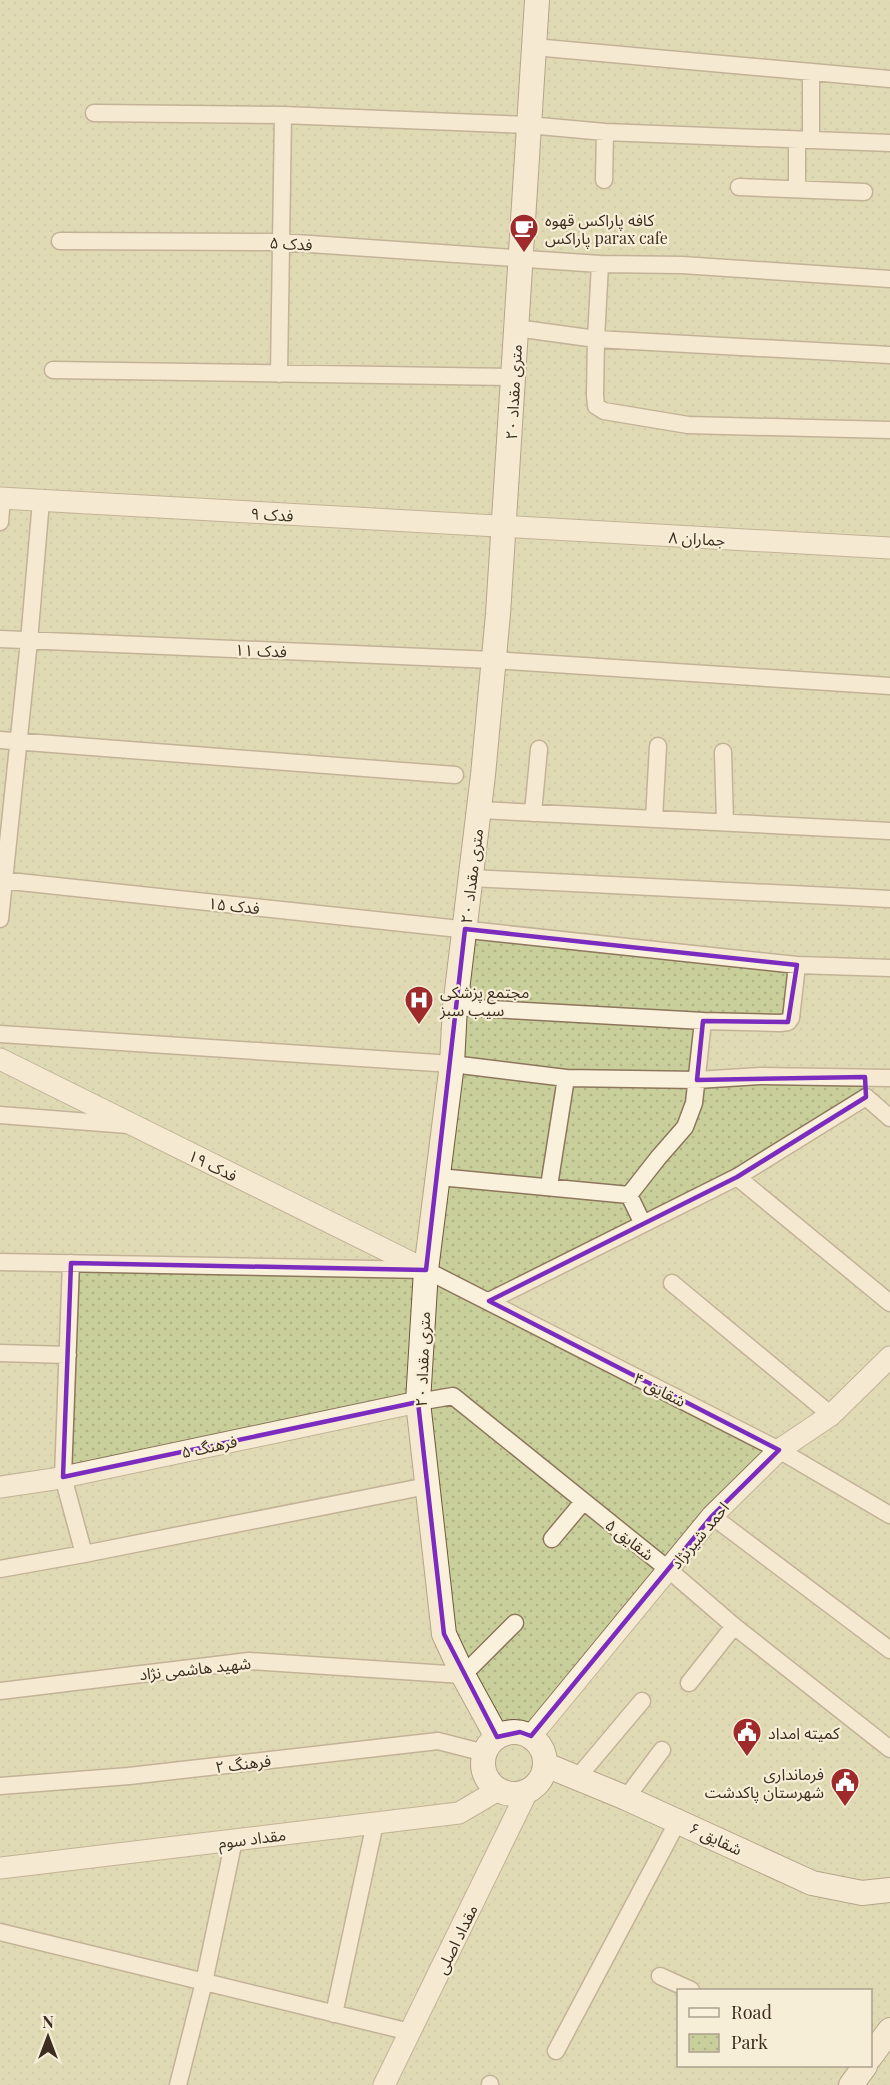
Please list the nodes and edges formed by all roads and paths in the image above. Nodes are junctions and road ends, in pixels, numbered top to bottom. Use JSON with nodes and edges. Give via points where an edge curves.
{"nodes":[{"id":1,"x":537,"y":0,"type":"edge"},
{"id":2,"x":534,"y":47,"type":"junction"},
{"id":3,"x":811,"y":72,"type":"junction"},
{"id":4,"x":890,"y":79,"type":"edge"},
{"id":5,"x":94,"y":113,"type":"dead end"},
{"id":6,"x":283,"y":115,"type":"junction"},
{"id":7,"x":528,"y":125,"type":"junction"},
{"id":8,"x":605,"y":132,"type":"junction"},
{"id":9,"x":804,"y":140,"type":"junction"},
{"id":10,"x":890,"y":143,"type":"edge"},
{"id":11,"x":604,"y":180,"type":"dead end"},
{"id":12,"x":739,"y":187,"type":"dead end"},
{"id":13,"x":797,"y":189,"type":"junction"},
{"id":14,"x":864,"y":192,"type":"dead end"},
{"id":15,"x":60,"y":241,"type":"dead end"},
{"id":16,"x":281,"y":242,"type":"junction"},
{"id":17,"x":522,"y":259,"type":"junction"},
{"id":18,"x":600,"y":264,"type":"junction"},
{"id":19,"x":890,"y":279,"type":"edge"},
{"id":20,"x":516,"y":328,"type":"junction"},
{"id":21,"x":596,"y":339,"type":"junction"},
{"id":22,"x":890,"y":355,"type":"edge"},
{"id":23,"x":53,"y":370,"type":"dead end"},
{"id":24,"x":279,"y":374,"type":"junction"},
{"id":25,"x":514,"y":377,"type":"junction"},
{"id":26,"x":890,"y":430,"type":"edge"},
{"id":27,"x":1,"y":498,"type":"edge"},
{"id":28,"x":41,"y":501,"type":"junction"},
{"id":29,"x":0,"y":522,"type":"edge"},
{"id":30,"x":503,"y":527,"type":"junction"},
{"id":31,"x":890,"y":548,"type":"edge"},
{"id":32,"x":0,"y":639,"type":"edge"},
{"id":33,"x":29,"y":641,"type":"junction"},
{"id":34,"x":493,"y":660,"type":"junction"},
{"id":35,"x":890,"y":686,"type":"edge"},
{"id":36,"x":0,"y":740,"type":"edge"},
{"id":37,"x":19,"y":741,"type":"junction"},
{"id":38,"x":658,"y":746,"type":"dead end"},
{"id":39,"x":539,"y":749,"type":"dead end"},
{"id":40,"x":723,"y":752,"type":"dead end"},
{"id":41,"x":455,"y":776,"type":"dead end"},
{"id":42,"x":479,"y":810,"type":"junction"},
{"id":43,"x":533,"y":813,"type":"junction"},
{"id":44,"x":654,"y":819,"type":"junction"},
{"id":45,"x":724,"y":822,"type":"junction"},
{"id":46,"x":890,"y":831,"type":"edge"},
{"id":47,"x":472,"y":878,"type":"junction"},
{"id":48,"x":2,"y":880,"type":"edge"},
{"id":49,"x":890,"y":899,"type":"edge"},
{"id":50,"x":0,"y":919,"type":"edge"},
{"id":51,"x":465,"y":929,"type":"junction"},
{"id":52,"x":797,"y":965,"type":"junction"},
{"id":53,"x":890,"y":968,"type":"edge"},
{"id":54,"x":455,"y":1007,"type":"junction"},
{"id":55,"x":703,"y":1021,"type":"junction"},
{"id":56,"x":0,"y":1034,"type":"edge"},
{"id":57,"x":0,"y":1059,"type":"edge"},
{"id":58,"x":452,"y":1064,"type":"junction"},
{"id":59,"x":865,"y":1077,"type":"junction"},
{"id":60,"x":566,"y":1078,"type":"junction"},
{"id":61,"x":890,"y":1078,"type":"edge"},
{"id":62,"x":697,"y":1080,"type":"junction"},
{"id":63,"x":866,"y":1097,"type":"junction"},
{"id":64,"x":0,"y":1115,"type":"edge"},
{"id":65,"x":890,"y":1118,"type":"edge"},
{"id":66,"x":133,"y":1125,"type":"junction"},
{"id":67,"x":439,"y":1177,"type":"junction"},
{"id":68,"x":737,"y":1177,"type":"junction"},
{"id":69,"x":549,"y":1186,"type":"junction"},
{"id":70,"x":629,"y":1195,"type":"junction"},
{"id":71,"x":643,"y":1224,"type":"junction"},
{"id":72,"x":0,"y":1262,"type":"edge"},
{"id":73,"x":71,"y":1263,"type":"junction"},
{"id":74,"x":426,"y":1270,"type":"junction"},
{"id":75,"x":672,"y":1283,"type":"dead end"},
{"id":76,"x":489,"y":1301,"type":"junction"},
{"id":77,"x":890,"y":1303,"type":"edge"},
{"id":78,"x":0,"y":1353,"type":"edge"},
{"id":79,"x":68,"y":1355,"type":"junction"},
{"id":80,"x":890,"y":1357,"type":"edge"},
{"id":81,"x":418,"y":1402,"type":"junction"},
{"id":82,"x":831,"y":1415,"type":"junction"},
{"id":83,"x":779,"y":1450,"type":"junction"},
{"id":84,"x":63,"y":1477,"type":"junction"},
{"id":85,"x":427,"y":1486,"type":"junction"},
{"id":86,"x":0,"y":1487,"type":"edge"},
{"id":87,"x":583,"y":1502,"type":"junction"},
{"id":88,"x":890,"y":1515,"type":"edge"},
{"id":89,"x":712,"y":1516,"type":"junction"},
{"id":90,"x":552,"y":1539,"type":"dead end"},
{"id":91,"x":84,"y":1554,"type":"junction"},
{"id":92,"x":0,"y":1569,"type":"edge"},
{"id":93,"x":669,"y":1570,"type":"junction"},
{"id":94,"x":515,"y":1623,"type":"dead end"},
{"id":95,"x":734,"y":1626,"type":"junction"},
{"id":96,"x":890,"y":1650,"type":"edge"},
{"id":97,"x":463,"y":1675,"type":"junction"},
{"id":98,"x":689,"y":1683,"type":"dead end"},
{"id":99,"x":0,"y":1691,"type":"edge"},
{"id":100,"x":642,"y":1701,"type":"dead end"},
{"id":101,"x":531,"y":1736,"type":"junction"},
{"id":102,"x":491,"y":1745,"type":"junction"},
{"id":103,"x":890,"y":1749,"type":"edge"},
{"id":104,"x":662,"y":1750,"type":"dead end"},
{"id":105,"x":546,"y":1765,"type":"junction"},
{"id":106,"x":578,"y":1777,"type":"junction"},
{"id":107,"x":0,"y":1785,"type":"edge"},
{"id":108,"x":498,"y":1790,"type":"junction"},
{"id":109,"x":527,"y":1792,"type":"junction"},
{"id":110,"x":626,"y":1798,"type":"junction"},
{"id":111,"x":678,"y":1821,"type":"junction"},
{"id":112,"x":375,"y":1823,"type":"junction"},
{"id":113,"x":234,"y":1840,"type":"junction"},
{"id":114,"x":0,"y":1868,"type":"edge"},
{"id":115,"x":890,"y":1890,"type":"edge"},
{"id":116,"x":0,"y":1932,"type":"edge"},
{"id":117,"x":660,"y":1976,"type":"dead end"},
{"id":118,"x":204,"y":1982,"type":"junction"},
{"id":119,"x":690,"y":1989,"type":"edge"},
{"id":120,"x":334,"y":2014,"type":"junction"},
{"id":121,"x":890,"y":2030,"type":"edge"},
{"id":122,"x":410,"y":2032,"type":"junction"},
{"id":123,"x":556,"y":2051,"type":"dead end"},
{"id":124,"x":872,"y":2053,"type":"edge"},
{"id":125,"x":178,"y":2085,"type":"edge"},
{"id":126,"x":384,"y":2085,"type":"edge"}],
"edges":[{"from":1,"to":2,"type":"main road","name":"۲۰ متری مقداد"},
{"from":2,"to":3,"type":"street"},
{"from":2,"to":7,"type":"main road","name":"۲۰ متری مقداد"},
{"from":3,"to":4,"type":"street"},
{"from":3,"to":9,"type":"street"},
{"from":5,"to":6,"type":"street"},
{"from":6,"to":7,"type":"street"},
{"from":6,"to":16,"type":"street"},
{"from":7,"to":8,"type":"street"},
{"from":7,"to":17,"type":"main road","name":"۲۰ متری مقداد"},
{"from":8,"to":9,"type":"street"},
{"from":8,"to":11,"type":"street"},
{"from":9,"to":10,"type":"street"},
{"from":9,"to":13,"type":"street"},
{"from":12,"to":13,"type":"street"},
{"from":13,"to":14,"type":"street"},
{"from":15,"to":16,"type":"street","name":"فدک ۵"},
{"from":16,"to":17,"type":"street","name":"فدک ۵"},
{"from":16,"to":24,"type":"street"},
{"from":17,"to":18,"type":"street","name":"فدک ۵"},
{"from":17,"to":20,"type":"main road","name":"۲۰ متری مقداد"},
{"from":18,"to":19,"type":"street","name":"فدک ۵","via":[[682,264]]},
{"from":18,"to":21,"type":"street"},
{"from":20,"to":21,"type":"street"},
{"from":20,"to":25,"type":"main road","name":"۲۰ متری مقداد"},
{"from":21,"to":22,"type":"street"},
{"from":21,"to":26,"type":"street","via":[[595,395],[597,406],[604,411],[688,425]]},
{"from":23,"to":24,"type":"street"},
{"from":24,"to":25,"type":"street"},
{"from":25,"to":30,"type":"main road","name":"۲۰ متری مقداد"},
{"from":27,"to":28,"type":"street","name":"فدک ۹"},
{"from":27,"to":29,"type":"street"},
{"from":28,"to":30,"type":"street","name":"فدک ۹"},
{"from":28,"to":33,"type":"street"},
{"from":30,"to":31,"type":"street","name":"جماران ۸"},
{"from":30,"to":34,"type":"main road","name":"۲۰ متری مقداد"},
{"from":32,"to":33,"type":"street","name":"فدک ۱۱"},
{"from":33,"to":34,"type":"street","name":"فدک ۱۱"},
{"from":33,"to":37,"type":"street"},
{"from":34,"to":35,"type":"street","name":"فدک ۱۱"},
{"from":34,"to":42,"type":"main road","name":"۲۰ متری مقداد"},
{"from":36,"to":37,"type":"street"},
{"from":37,"to":41,"type":"street"},
{"from":37,"to":48,"type":"street"},
{"from":38,"to":44,"type":"street"},
{"from":39,"to":43,"type":"street"},
{"from":40,"to":45,"type":"street"},
{"from":42,"to":43,"type":"street"},
{"from":42,"to":47,"type":"main road","name":"۲۰ متری مقداد"},
{"from":43,"to":44,"type":"street"},
{"from":44,"to":45,"type":"street"},
{"from":45,"to":46,"type":"street"},
{"from":47,"to":49,"type":"street"},
{"from":47,"to":51,"type":"main road","name":"۲۰ متری مقداد"},
{"from":48,"to":50,"type":"street"},
{"from":48,"to":51,"type":"street","name":"فدک ۱۵"},
{"from":51,"to":52,"type":"street","name":"فدک ۱۵"},
{"from":51,"to":54,"type":"main road","name":"۲۰ متری مقداد"},
{"from":52,"to":53,"type":"street","name":"فدک ۱۵"},
{"from":52,"to":55,"type":"street","via":[[788,1022]]},
{"from":54,"to":55,"type":"street"},
{"from":54,"to":58,"type":"main road","name":"۲۰ متری مقداد"},
{"from":55,"to":62,"type":"street"},
{"from":56,"to":58,"type":"street"},
{"from":57,"to":66,"type":"street","name":"فدک ۱۹"},
{"from":58,"to":60,"type":"street"},
{"from":58,"to":67,"type":"main road","name":"۲۰ متری مقداد"},
{"from":59,"to":61,"type":"street"},
{"from":59,"to":62,"type":"street"},
{"from":59,"to":63,"type":"street"},
{"from":60,"to":62,"type":"street"},
{"from":60,"to":69,"type":"street"},
{"from":62,"to":70,"type":"street","via":[[685,1127]]},
{"from":63,"to":65,"type":"street"},
{"from":63,"to":68,"type":"street"},
{"from":64,"to":66,"type":"street"},
{"from":66,"to":74,"type":"street","name":"فدک ۱۹"},
{"from":67,"to":69,"type":"street"},
{"from":67,"to":74,"type":"main road","name":"۲۰ متری مقداد"},
{"from":68,"to":71,"type":"street"},
{"from":68,"to":77,"type":"street"},
{"from":69,"to":70,"type":"street"},
{"from":70,"to":71,"type":"street"},
{"from":71,"to":76,"type":"street"},
{"from":72,"to":73,"type":"street"},
{"from":73,"to":74,"type":"street"},
{"from":73,"to":79,"type":"street"},
{"from":74,"to":76,"type":"street","name":"شقایق ۴"},
{"from":74,"to":81,"type":"main road","name":"۲۰ متری مقداد"},
{"from":75,"to":82,"type":"street"},
{"from":76,"to":83,"type":"street","name":"شقایق ۴"},
{"from":78,"to":79,"type":"street"},
{"from":79,"to":84,"type":"street"},
{"from":80,"to":82,"type":"street","name":"احمد شیرنژاد"},
{"from":81,"to":84,"type":"street","name":"فرهنگ ۵"},
{"from":81,"to":85,"type":"main road","name":"۲۰ متری مقداد"},
{"from":81,"to":87,"type":"street","name":"شقایق ۵","via":[[453,1396]]},
{"from":82,"to":83,"type":"street","name":"احمد شیرنژاد"},
{"from":83,"to":88,"type":"street","name":"شقایق ۴"},
{"from":83,"to":89,"type":"street","name":"احمد شیرنژاد"},
{"from":84,"to":86,"type":"street","name":"فرهنگ ۵"},
{"from":84,"to":91,"type":"street"},
{"from":85,"to":91,"type":"street"},
{"from":85,"to":97,"type":"main road","name":"۲۰ متری مقداد","via":[[444,1634]]},
{"from":87,"to":90,"type":"street"},
{"from":87,"to":93,"type":"street","name":"شقایق ۵"},
{"from":89,"to":93,"type":"street","name":"احمد شیرنژاد"},
{"from":89,"to":96,"type":"street"},
{"from":91,"to":92,"type":"street"},
{"from":93,"to":95,"type":"street","name":"شقایق ۵"},
{"from":93,"to":101,"type":"street","name":"احمد شیرنژاد"},
{"from":94,"to":97,"type":"street"},
{"from":95,"to":98,"type":"street"},
{"from":95,"to":103,"type":"street","name":"شقایق ۵"},
{"from":97,"to":99,"type":"street","name":"شهید هاشمی نژاد","via":[[249,1661]]},
{"from":97,"to":102,"type":"main road","name":"۲۰ متری مقداد"},
{"from":100,"to":106,"type":"street"},
{"from":101,"to":102,"type":"main road","via":[[508,1732]]},
{"from":101,"to":105,"type":"main road","via":[[545,1754]]},
{"from":102,"to":107,"type":"street","name":"فرهنگ ۲","via":[[438,1741],[129,1776]]},
{"from":102,"to":108,"type":"main road","via":[[483,1763],[485,1774]]},
{"from":104,"to":110,"type":"street"},
{"from":105,"to":106,"type":"main road","name":"شقایق ۶"},
{"from":105,"to":109,"type":"main road","via":[[536,1786]]},
{"from":106,"to":110,"type":"main road","name":"شقایق ۶"},
{"from":108,"to":109,"type":"main road","via":[[507,1794]]},
{"from":108,"to":112,"type":"street","name":"مقداد سوم","via":[[459,1813]]},
{"from":109,"to":122,"type":"street","name":"مقداد اصلی"},
{"from":110,"to":111,"type":"main road","name":"شقایق ۶"},
{"from":111,"to":115,"type":"main road","name":"شقایق ۶","via":[[812,1882],[862,1893]]},
{"from":111,"to":123,"type":"street"},
{"from":112,"to":113,"type":"street","name":"مقداد سوم"},
{"from":112,"to":120,"type":"street"},
{"from":113,"to":114,"type":"street","name":"مقداد سوم"},
{"from":113,"to":118,"type":"street"},
{"from":116,"to":118,"type":"street"},
{"from":117,"to":119,"type":"street"},
{"from":118,"to":120,"type":"street"},
{"from":118,"to":125,"type":"street"},
{"from":120,"to":122,"type":"street"},
{"from":121,"to":124,"type":"main road"},
{"from":122,"to":126,"type":"street","name":"مقداد اصلی"}]}
